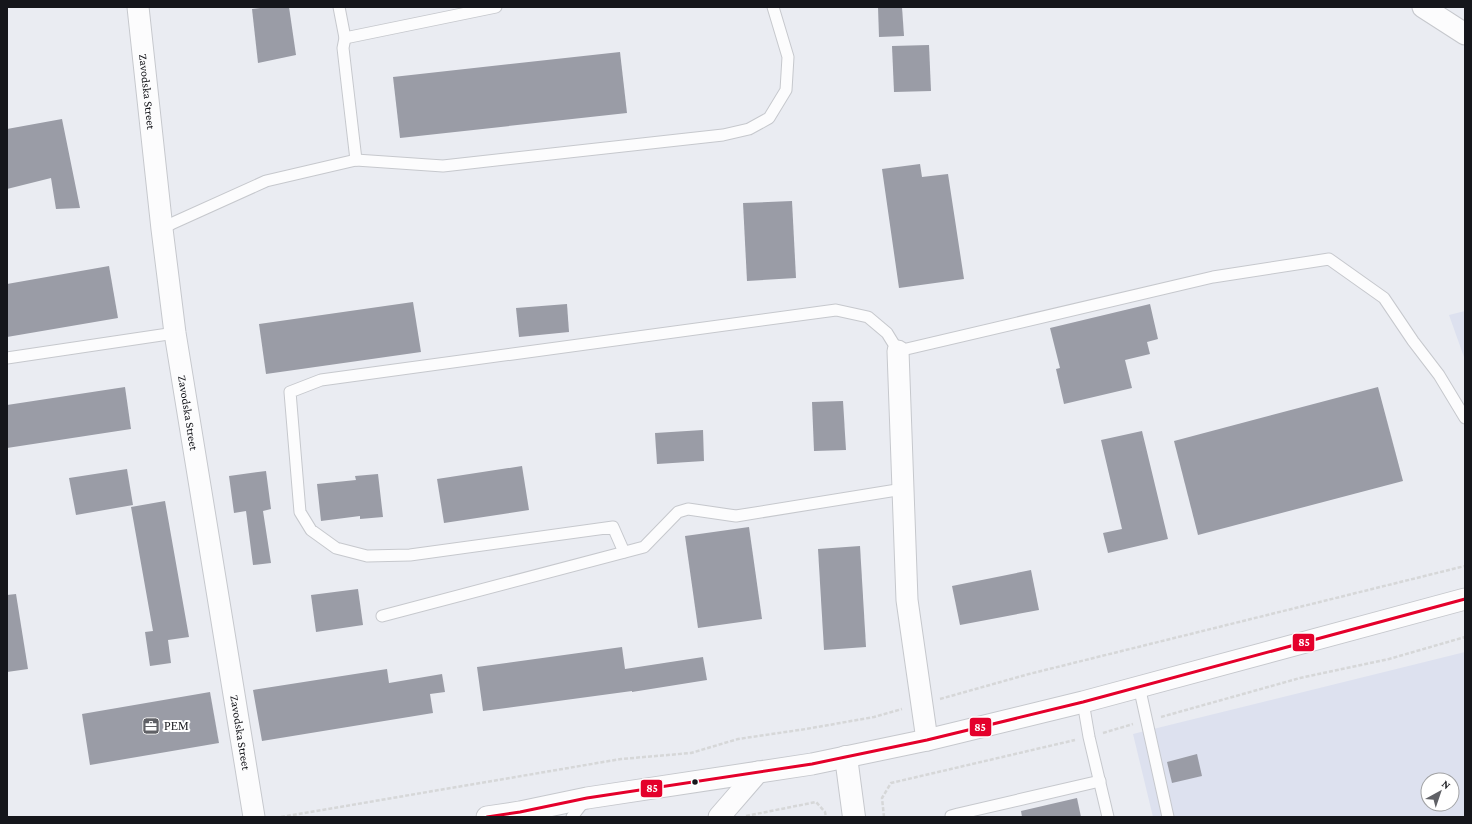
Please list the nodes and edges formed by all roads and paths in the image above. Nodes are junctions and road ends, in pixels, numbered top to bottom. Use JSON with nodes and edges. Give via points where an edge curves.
{"nodes":[{"id":1,"x":138,"y":7,"type":"edge"},
{"id":2,"x":339,"y":7,"type":"edge"},
{"id":3,"x":496,"y":7,"type":"edge"},
{"id":4,"x":773,"y":7,"type":"edge"},
{"id":5,"x":1423,"y":7,"type":"edge"},
{"id":6,"x":1465,"y":34,"type":"edge"},
{"id":7,"x":345,"y":38,"type":"junction"},
{"id":8,"x":356,"y":160,"type":"junction"},
{"id":9,"x":162,"y":229,"type":"junction"},
{"id":10,"x":175,"y":333,"type":"junction"},
{"id":11,"x":898,"y":351,"type":"junction"},
{"id":12,"x":7,"y":358,"type":"edge"},
{"id":13,"x":1465,"y":418,"type":"edge"},
{"id":14,"x":903,"y":488,"type":"junction"},
{"id":15,"x":624,"y":552,"type":"junction"},
{"id":16,"x":1465,"y":566,"type":"edge"},
{"id":17,"x":1465,"y":599,"type":"edge"},
{"id":18,"x":382,"y":616,"type":"dead end"},
{"id":19,"x":1139,"y":686,"type":"junction"},
{"id":20,"x":1083,"y":702,"type":"junction"},
{"id":21,"x":922,"y":704,"type":"junction"},
{"id":22,"x":927,"y":740,"type":"junction"},
{"id":23,"x":846,"y":757,"type":"junction"},
{"id":24,"x":758,"y":772,"type":"junction"},
{"id":25,"x":1101,"y":785,"type":"junction"},
{"id":26,"x":587,"y":798,"type":"junction"},
{"id":27,"x":956,"y":816,"type":"edge"},
{"id":28,"x":254,"y":817,"type":"edge"},
{"id":29,"x":281,"y":817,"type":"edge"},
{"id":30,"x":487,"y":817,"type":"edge"},
{"id":31,"x":572,"y":817,"type":"edge"},
{"id":32,"x":719,"y":817,"type":"edge"},
{"id":33,"x":742,"y":817,"type":"edge"},
{"id":34,"x":826,"y":817,"type":"edge"},
{"id":35,"x":854,"y":817,"type":"edge"},
{"id":36,"x":974,"y":817,"type":"edge"},
{"id":37,"x":1108,"y":817,"type":"edge"},
{"id":38,"x":1168,"y":817,"type":"edge"}],
"edges":[{"from":1,"to":9,"type":"street","name":"Zavodska Street"},
{"from":2,"to":7,"type":"lane"},
{"from":3,"to":7,"type":"lane"},
{"from":4,"to":8,"type":"lane","via":[[788,57],[786,90],[769,118],[749,129],[723,136],[443,166]]},
{"from":5,"to":6,"type":"street"},
{"from":7,"to":8,"type":"lane","via":[[343,48]]},
{"from":8,"to":9,"type":"lane","via":[[266,181]]},
{"from":9,"to":10,"type":"street","name":"Zavodska Street"},
{"from":10,"to":12,"type":"lane"},
{"from":10,"to":28,"type":"street","name":"Zavodska Street"},
{"from":11,"to":13,"type":"lane","via":[[1213,277],[1328,259],[1384,298],[1412,341],[1439,375]]},
{"from":11,"to":14,"type":"street"},
{"from":11,"to":15,"type":"lane","via":[[887,333],[868,317],[836,310],[322,380],[290,392],[300,512],[311,530],[336,548],[367,556],[410,555],[613,527]]},
{"from":14,"to":15,"type":"lane","via":[[736,516],[688,509],[678,512],[644,547]]},
{"from":14,"to":21,"type":"street","via":[[907,600]]},
{"from":15,"to":18,"type":"lane"},
{"from":16,"to":21,"type":"path","via":[[1037,672]]},
{"from":17,"to":19,"type":"street"},
{"from":19,"to":20,"type":"street"},
{"from":19,"to":38,"type":"lane"},
{"from":20,"to":22,"type":"street"},
{"from":20,"to":25,"type":"lane"},
{"from":21,"to":22,"type":"street"},
{"from":21,"to":29,"type":"path","via":[[874,717],[806,730],[738,739],[691,753],[621,759]]},
{"from":22,"to":23,"type":"street"},
{"from":23,"to":24,"type":"street"},
{"from":23,"to":35,"type":"main road"},
{"from":24,"to":26,"type":"street"},
{"from":24,"to":32,"type":"street"},
{"from":25,"to":27,"type":"lane"},
{"from":25,"to":36,"type":"lane"},
{"from":25,"to":37,"type":"lane"},
{"from":26,"to":30,"type":"street"},
{"from":26,"to":31,"type":"lane"},
{"from":33,"to":34,"type":"path","via":[[816,802]]}]}
